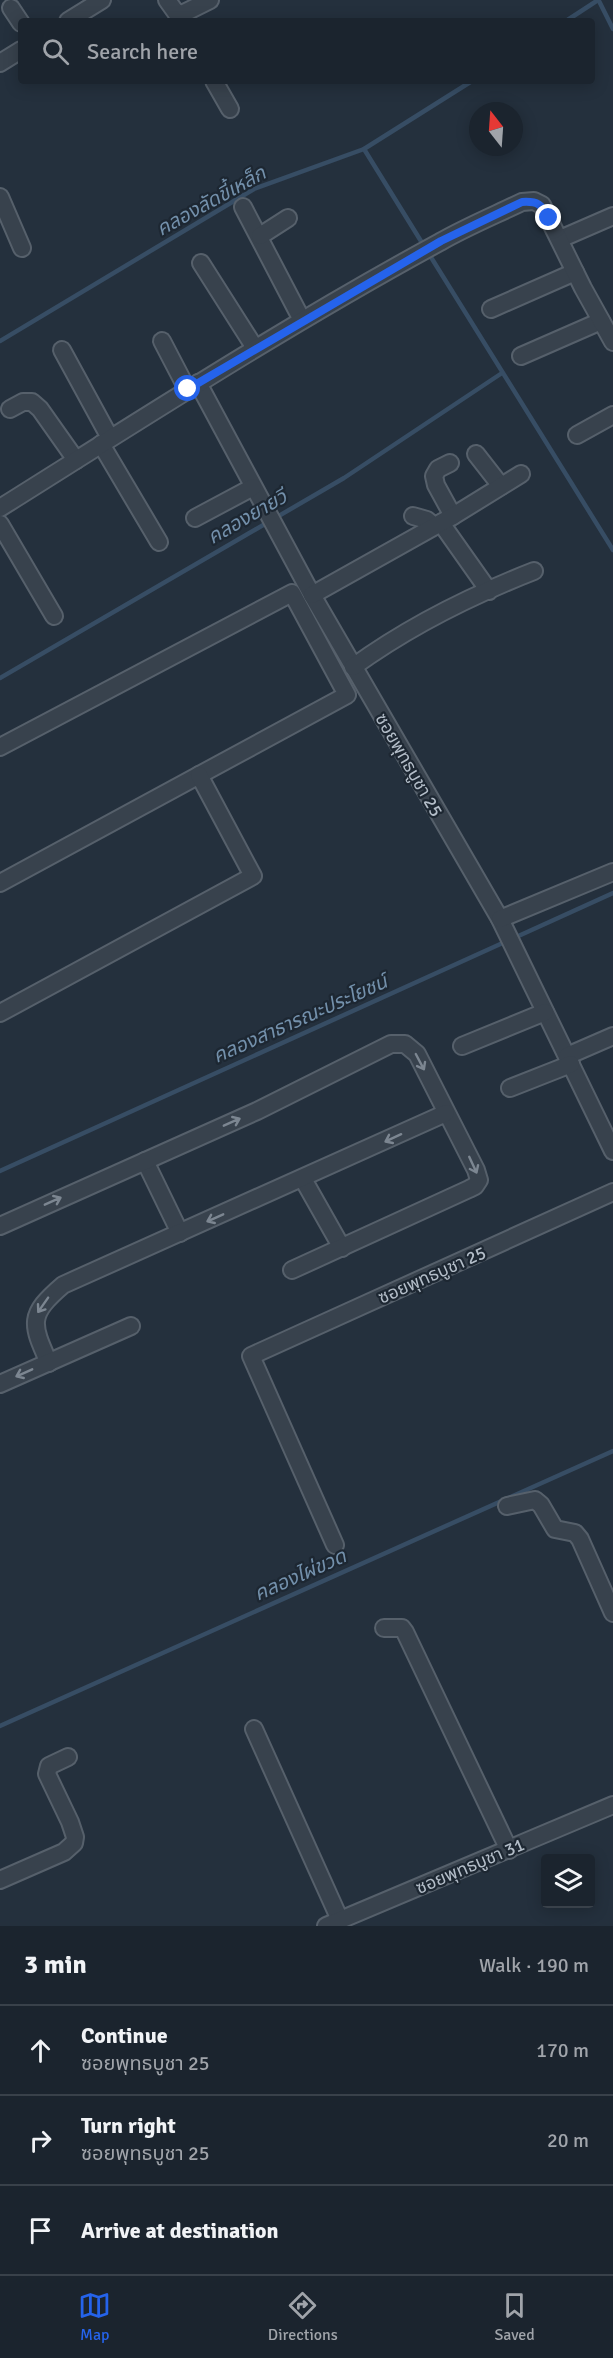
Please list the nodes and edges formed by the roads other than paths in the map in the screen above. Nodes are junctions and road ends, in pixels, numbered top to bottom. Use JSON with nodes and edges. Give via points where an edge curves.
{"nodes":[{"id":1,"x":102,"y":0,"type":"edge"},
{"id":2,"x":167,"y":0,"type":"edge"},
{"id":3,"x":210,"y":0,"type":"edge"},
{"id":4,"x":11,"y":8,"type":"dead end"},
{"id":5,"x":18,"y":18,"type":"edge"},
{"id":6,"x":75,"y":18,"type":"edge"},
{"id":7,"x":178,"y":18,"type":"edge"},
{"id":8,"x":18,"y":52,"type":"edge"},
{"id":9,"x":0,"y":63,"type":"edge"},
{"id":10,"x":216,"y":84,"type":"edge"},
{"id":11,"x":230,"y":109,"type":"dead end"},
{"id":12,"x":0,"y":197,"type":"edge"},
{"id":13,"x":243,"y":207,"type":"dead end"},
{"id":14,"x":613,"y":216,"type":"edge"},
{"id":15,"x":288,"y":218,"type":"dead end"},
{"id":16,"x":260,"y":236,"type":"junction"},
{"id":17,"x":560,"y":239,"type":"junction"},
{"id":18,"x":22,"y":248,"type":"dead end"},
{"id":19,"x":201,"y":264,"type":"dead end"},
{"id":20,"x":575,"y":272,"type":"junction"},
{"id":21,"x":491,"y":309,"type":"dead end"},
{"id":22,"x":302,"y":320,"type":"junction"},
{"id":23,"x":601,"y":321,"type":"junction"},
{"id":24,"x":162,"y":341,"type":"dead end"},
{"id":25,"x":613,"y":342,"type":"edge"},
{"id":26,"x":255,"y":348,"type":"junction"},
{"id":27,"x":62,"y":350,"type":"dead end"},
{"id":28,"x":521,"y":356,"type":"dead end"},
{"id":29,"x":193,"y":386,"type":"junction"},
{"id":30,"x":10,"y":409,"type":"dead end"},
{"id":31,"x":613,"y":416,"type":"edge"},
{"id":32,"x":576,"y":435,"type":"dead end"},
{"id":33,"x":106,"y":441,"type":"junction"},
{"id":34,"x":476,"y":453,"type":"dead end"},
{"id":35,"x":76,"y":460,"type":"junction"},
{"id":36,"x":450,"y":463,"type":"dead end"},
{"id":37,"x":521,"y":474,"type":"dead end"},
{"id":38,"x":501,"y":486,"type":"junction"},
{"id":39,"x":253,"y":487,"type":"junction"},
{"id":40,"x":0,"y":508,"type":"edge"},
{"id":41,"x":413,"y":516,"type":"dead end"},
{"id":42,"x":195,"y":518,"type":"dead end"},
{"id":43,"x":443,"y":522,"type":"junction"},
{"id":44,"x":0,"y":524,"type":"edge"},
{"id":45,"x":159,"y":542,"type":"dead end"},
{"id":46,"x":534,"y":572,"type":"dead end"},
{"id":47,"x":489,"y":591,"type":"junction"},
{"id":48,"x":312,"y":595,"type":"junction"},
{"id":49,"x":54,"y":616,"type":"dead end"},
{"id":50,"x":353,"y":668,"type":"junction"},
{"id":51,"x":0,"y":747,"type":"edge"},
{"id":52,"x":198,"y":775,"type":"junction"},
{"id":53,"x":613,"y":872,"type":"edge"},
{"id":54,"x":0,"y":883,"type":"edge"},
{"id":55,"x":500,"y":919,"type":"junction"},
{"id":56,"x":545,"y":1012,"type":"junction"},
{"id":57,"x":0,"y":1013,"type":"edge"},
{"id":58,"x":613,"y":1036,"type":"edge"},
{"id":59,"x":462,"y":1046,"type":"dead end"},
{"id":60,"x":569,"y":1060,"type":"junction"},
{"id":61,"x":510,"y":1088,"type":"dead end"},
{"id":62,"x":446,"y":1113,"type":"junction"},
{"id":63,"x":613,"y":1151,"type":"edge"},
{"id":64,"x":145,"y":1161,"type":"junction"},
{"id":65,"x":303,"y":1179,"type":"junction"},
{"id":66,"x":613,"y":1192,"type":"edge"},
{"id":67,"x":0,"y":1226,"type":"edge"},
{"id":68,"x":180,"y":1233,"type":"junction"},
{"id":69,"x":342,"y":1248,"type":"junction"},
{"id":70,"x":292,"y":1270,"type":"dead end"},
{"id":71,"x":131,"y":1326,"type":"dead end"},
{"id":72,"x":49,"y":1363,"type":"junction"},
{"id":73,"x":0,"y":1384,"type":"edge"},
{"id":74,"x":507,"y":1506,"type":"dead end"},
{"id":75,"x":335,"y":1545,"type":"dead end"},
{"id":76,"x":613,"y":1613,"type":"edge"},
{"id":77,"x":384,"y":1628,"type":"dead end"},
{"id":78,"x":254,"y":1729,"type":"dead end"},
{"id":79,"x":68,"y":1757,"type":"dead end"},
{"id":80,"x":613,"y":1805,"type":"edge"},
{"id":81,"x":509,"y":1850,"type":"junction"},
{"id":82,"x":0,"y":1880,"type":"edge"},
{"id":83,"x":333,"y":1923,"type":"edge"}],
"edges":[{"from":1,"to":6,"type":"street"},
{"from":2,"to":7,"type":"street"},
{"from":3,"to":7,"type":"street"},
{"from":4,"to":5,"type":"street"},
{"from":8,"to":9,"type":"street"},
{"from":10,"to":11,"type":"street"},
{"from":12,"to":18,"type":"street"},
{"from":13,"to":16,"type":"street"},
{"from":14,"to":17,"type":"street"},
{"from":15,"to":16,"type":"street"},
{"from":16,"to":22,"type":"street"},
{"from":17,"to":20,"type":"street"},
{"from":17,"to":22,"type":"street","via":[[542,205],[522,202],[441,241]]},
{"from":19,"to":26,"type":"street"},
{"from":20,"to":21,"type":"street"},
{"from":20,"to":23,"type":"street"},
{"from":22,"to":26,"type":"street"},
{"from":23,"to":25,"type":"street"},
{"from":23,"to":28,"type":"street"},
{"from":24,"to":29,"type":"street","name":"ซอยพุทธบูชา 25"},
{"from":26,"to":29,"type":"street"},
{"from":27,"to":33,"type":"street"},
{"from":29,"to":33,"type":"street"},
{"from":29,"to":39,"type":"street","name":"ซอยพุทธบูชา 25"},
{"from":30,"to":35,"type":"street","via":[[32,402]]},
{"from":31,"to":32,"type":"street"},
{"from":33,"to":35,"type":"street"},
{"from":33,"to":45,"type":"street"},
{"from":34,"to":38,"type":"street"},
{"from":35,"to":40,"type":"street"},
{"from":36,"to":43,"type":"street","via":[[434,476]]},
{"from":37,"to":38,"type":"street"},
{"from":38,"to":43,"type":"street"},
{"from":39,"to":42,"type":"street"},
{"from":39,"to":48,"type":"street","name":"ซอยพุทธบูชา 25"},
{"from":41,"to":43,"type":"street"},
{"from":43,"to":47,"type":"street"},
{"from":43,"to":48,"type":"street"},
{"from":44,"to":49,"type":"street"},
{"from":46,"to":47,"type":"street"},
{"from":47,"to":50,"type":"street","via":[[407,631]]},
{"from":48,"to":50,"type":"street","name":"ซอยพุทธบูชา 25"},
{"from":50,"to":55,"type":"street","name":"ซอยพุทธบูชา 25"},
{"from":51,"to":52,"type":"street","via":[[292,593],[348,695]]},
{"from":52,"to":54,"type":"street"},
{"from":52,"to":57,"type":"street","via":[[254,876]]},
{"from":53,"to":55,"type":"street"},
{"from":55,"to":56,"type":"street","name":"ซอยพุทธบูชา 25"},
{"from":56,"to":59,"type":"street"},
{"from":56,"to":60,"type":"street","name":"ซอยพุทธบูชา 25"},
{"from":58,"to":60,"type":"street"},
{"from":60,"to":61,"type":"street"},
{"from":60,"to":63,"type":"street","name":"ซอยพุทธบูชา 25"},
{"from":64,"to":62,"type":"street","one_way":true,"via":[[391,1044],[401,1043],[417,1054]]},
{"from":62,"to":65,"type":"street","one_way":true},
{"from":62,"to":69,"type":"street","one_way":true,"via":[[476,1170],[479,1180],[475,1186]]},
{"from":67,"to":64,"type":"street","one_way":true},
{"from":64,"to":68,"type":"street"},
{"from":65,"to":68,"type":"street","one_way":true},
{"from":65,"to":69,"type":"street"},
{"from":66,"to":75,"type":"street","name":"ซอยพุทธบูชา 25","via":[[251,1356]]},
{"from":68,"to":72,"type":"street","one_way":true,"via":[[63,1286],[44,1301],[35,1326]]},
{"from":69,"to":70,"type":"street"},
{"from":71,"to":72,"type":"street"},
{"from":72,"to":73,"type":"street","one_way":true},
{"from":74,"to":76,"type":"street","via":[[535,1500],[555,1529],[575,1533]]},
{"from":77,"to":81,"type":"street","via":[[402,1628],[405,1632]]},
{"from":78,"to":83,"type":"street"},
{"from":79,"to":82,"type":"street","via":[[50,1766],[47,1774],[70,1822],[74,1843],[64,1852]]},
{"from":80,"to":81,"type":"street","name":"ซอยพุทธบูชา 31"},
{"from":81,"to":83,"type":"street","name":"ซอยพุทธบูชา 31"}]}
